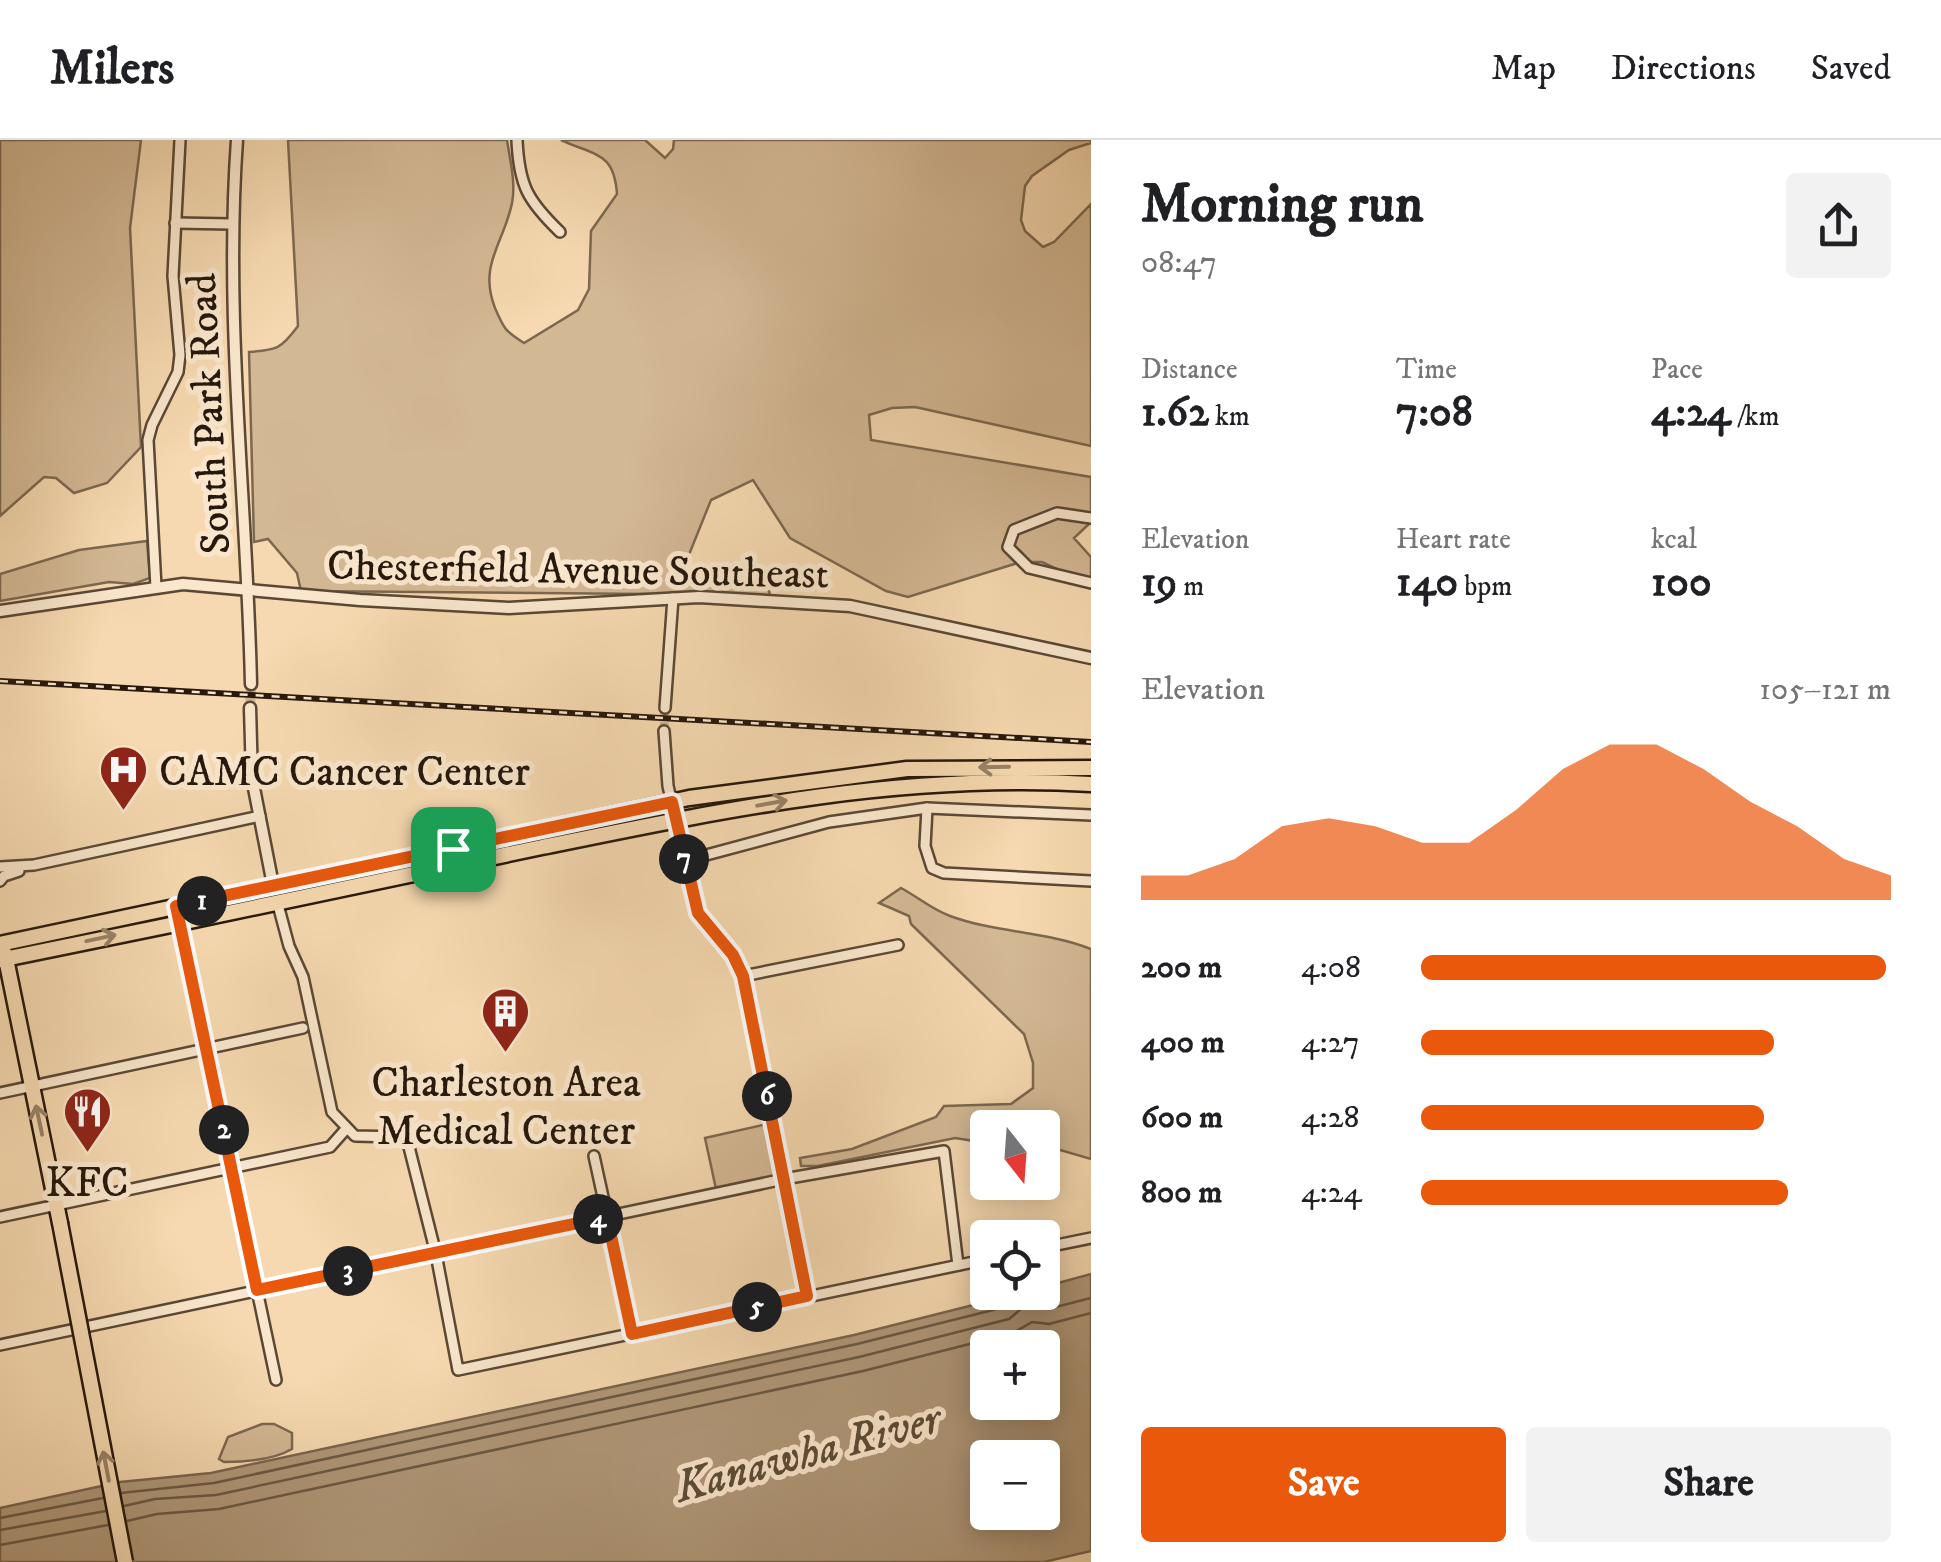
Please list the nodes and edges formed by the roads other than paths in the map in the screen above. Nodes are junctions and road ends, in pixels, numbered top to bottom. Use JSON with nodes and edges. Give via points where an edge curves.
{"nodes":[{"id":1,"x":180,"y":140,"type":"edge"},
{"id":2,"x":238,"y":140,"type":"edge"},
{"id":3,"x":517,"y":140,"type":"edge"},
{"id":4,"x":175,"y":223,"type":"junction"},
{"id":5,"x":231,"y":224,"type":"junction"},
{"id":6,"x":560,"y":232,"type":"dead end"},
{"id":7,"x":1091,"y":518,"type":"edge"},
{"id":8,"x":1091,"y":583,"type":"edge"},
{"id":9,"x":156,"y":587,"type":"junction"},
{"id":10,"x":249,"y":590,"type":"junction"},
{"id":11,"x":674,"y":598,"type":"junction"},
{"id":12,"x":0,"y":610,"type":"edge"},
{"id":13,"x":1091,"y":658,"type":"edge"},
{"id":14,"x":251,"y":684,"type":"tunnel mouth"},
{"id":15,"x":250,"y":708,"type":"tunnel mouth"},
{"id":16,"x":665,"y":708,"type":"tunnel mouth"},
{"id":17,"x":664,"y":731,"type":"tunnel mouth"},
{"id":18,"x":1091,"y":768,"type":"edge"},
{"id":19,"x":1091,"y":784,"type":"edge"},
{"id":20,"x":672,"y":802,"type":"junction"},
{"id":21,"x":927,"y":808,"type":"junction"},
{"id":22,"x":1091,"y":815,"type":"edge"},
{"id":23,"x":260,"y":816,"type":"junction"},
{"id":24,"x":676,"y":820,"type":"junction"},
{"id":25,"x":684,"y":861,"type":"junction"},
{"id":26,"x":34,"y":864,"type":"junction"},
{"id":27,"x":0,"y":867,"type":"edge"},
{"id":28,"x":1091,"y":880,"type":"edge"},
{"id":29,"x":0,"y":882,"type":"edge"},
{"id":30,"x":275,"y":893,"type":"junction"},
{"id":31,"x":178,"y":913,"type":"junction"},
{"id":32,"x":1,"y":940,"type":"edge"},
{"id":33,"x":898,"y":945,"type":"dead end"},
{"id":34,"x":3,"y":960,"type":"edge"},
{"id":35,"x":743,"y":976,"type":"junction"},
{"id":36,"x":303,"y":1028,"type":"dead end"},
{"id":37,"x":206,"y":1048,"type":"junction"},
{"id":38,"x":32,"y":1086,"type":"junction"},
{"id":39,"x":0,"y":1093,"type":"edge"},
{"id":40,"x":346,"y":1130,"type":"junction"},
{"id":41,"x":594,"y":1156,"type":"dead end"},
{"id":42,"x":232,"y":1170,"type":"junction"},
{"id":43,"x":784,"y":1179,"type":"junction"},
{"id":44,"x":56,"y":1204,"type":"junction"},
{"id":45,"x":0,"y":1217,"type":"edge"},
{"id":46,"x":607,"y":1217,"type":"junction"},
{"id":47,"x":1091,"y":1238,"type":"edge"},
{"id":48,"x":1060,"y":1244,"type":"edge"},
{"id":49,"x":436,"y":1254,"type":"junction"},
{"id":50,"x":970,"y":1263,"type":"edge"},
{"id":51,"x":958,"y":1265,"type":"junction"},
{"id":52,"x":257,"y":1290,"type":"junction"},
{"id":53,"x":807,"y":1296,"type":"junction"},
{"id":54,"x":632,"y":1334,"type":"junction"},
{"id":55,"x":0,"y":1345,"type":"edge"},
{"id":56,"x":276,"y":1380,"type":"dead end"},
{"id":57,"x":125,"y":1562,"type":"edge"}],
"edges":[{"from":1,"to":4,"type":"street"},
{"from":2,"to":5,"type":"street","name":"South Park Road"},
{"from":3,"to":6,"type":"street","via":[[532,205]]},
{"from":4,"to":5,"type":"street"},
{"from":4,"to":9,"type":"street","via":[[180,355],[148,440]]},
{"from":5,"to":10,"type":"street","name":"South Park Road"},
{"from":7,"to":8,"type":"street","via":[[1057,513],[1014,530],[1008,547],[1029,568]]},
{"from":9,"to":10,"type":"street","name":"Chesterfield Avenue Southeast"},
{"from":9,"to":12,"type":"street","name":"Chesterfield Avenue Southeast"},
{"from":10,"to":11,"type":"street","name":"Chesterfield Avenue Southeast","via":[[518,608]]},
{"from":10,"to":14,"type":"street","name":"South Park Road"},
{"from":11,"to":13,"type":"street","name":"Chesterfield Avenue Southeast","via":[[850,606]]},
{"from":11,"to":16,"type":"street"},
{"from":15,"to":23,"type":"street"},
{"from":17,"to":20,"type":"street"},
{"from":18,"to":20,"type":"main road","one_way":true,"via":[[907,770]]},
{"from":24,"to":19,"type":"main road","one_way":true,"via":[[836,792],[948,782]]},
{"from":20,"to":24,"type":"street"},
{"from":20,"to":30,"type":"main road"},
{"from":21,"to":22,"type":"street"},
{"from":21,"to":25,"type":"street","via":[[829,822]]},
{"from":21,"to":28,"type":"street","via":[[932,868]]},
{"from":23,"to":26,"type":"street"},
{"from":23,"to":30,"type":"street"},
{"from":24,"to":25,"type":"street"},
{"from":24,"to":30,"type":"main road"},
{"from":25,"to":35,"type":"street","via":[[700,918]]},
{"from":26,"to":27,"type":"street"},
{"from":26,"to":29,"type":"street"},
{"from":30,"to":31,"type":"main road"},
{"from":30,"to":40,"type":"street","via":[[303,976],[329,1103]]},
{"from":31,"to":32,"type":"main road"},
{"from":34,"to":31,"type":"main road","one_way":true},
{"from":31,"to":37,"type":"street"},
{"from":32,"to":34,"type":"main road"},
{"from":33,"to":35,"type":"street"},
{"from":34,"to":38,"type":"main road"},
{"from":35,"to":43,"type":"street"},
{"from":36,"to":37,"type":"street"},
{"from":37,"to":38,"type":"street"},
{"from":37,"to":42,"type":"street"},
{"from":38,"to":39,"type":"street"},
{"from":44,"to":38,"type":"main road","one_way":true},
{"from":40,"to":42,"type":"street","via":[[330,1148]]},
{"from":40,"to":49,"type":"street","via":[[408,1144]]},
{"from":41,"to":46,"type":"street"},
{"from":42,"to":44,"type":"street"},
{"from":42,"to":52,"type":"street"},
{"from":43,"to":46,"type":"street"},
{"from":43,"to":51,"type":"street","via":[[944,1150]]},
{"from":43,"to":53,"type":"street"},
{"from":44,"to":45,"type":"street"},
{"from":57,"to":44,"type":"main road","one_way":true,"bridge":true},
{"from":46,"to":49,"type":"street"},
{"from":46,"to":54,"type":"street"},
{"from":47,"to":48,"type":"street"},
{"from":49,"to":52,"type":"street"},
{"from":49,"to":54,"type":"street","via":[[458,1370]]},
{"from":50,"to":51,"type":"street"},
{"from":51,"to":53,"type":"street"},
{"from":52,"to":55,"type":"street"},
{"from":52,"to":56,"type":"street"},
{"from":53,"to":54,"type":"street"}]}
